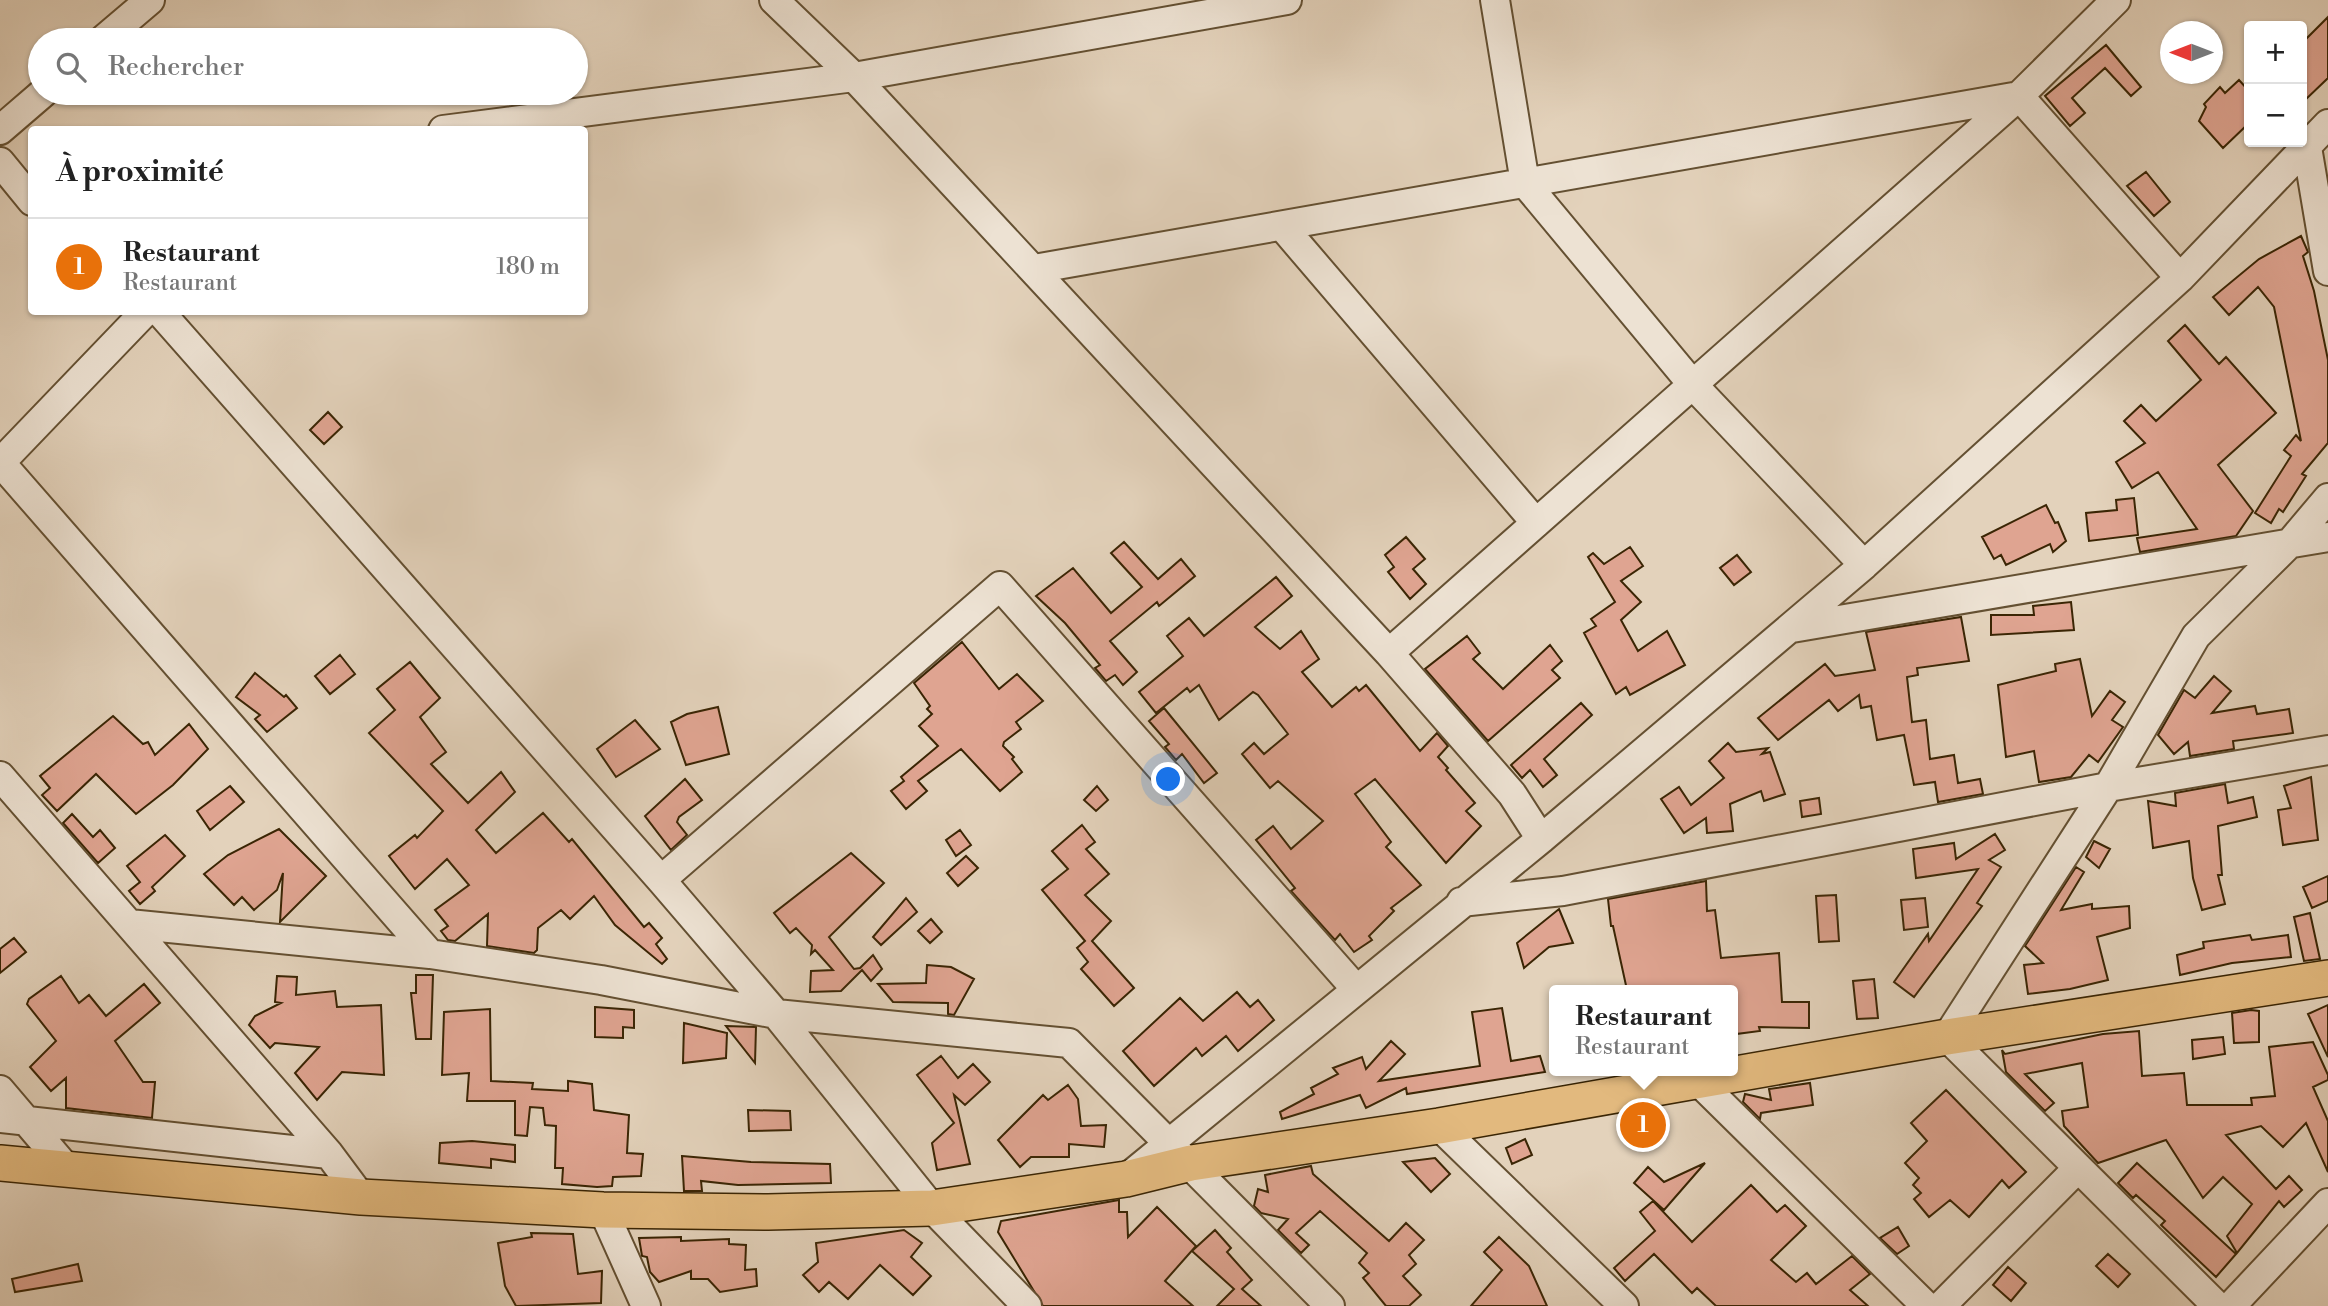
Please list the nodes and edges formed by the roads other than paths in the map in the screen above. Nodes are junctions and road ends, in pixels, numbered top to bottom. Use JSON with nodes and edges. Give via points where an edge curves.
{"nodes":[{"id":1,"x":150,"y":0,"type":"edge"},
{"id":2,"x":774,"y":0,"type":"edge"},
{"id":3,"x":1287,"y":0,"type":"edge"},
{"id":4,"x":1495,"y":0,"type":"edge"},
{"id":5,"x":2116,"y":0,"type":"edge"},
{"id":6,"x":117,"y":28,"type":"edge"},
{"id":7,"x":854,"y":77,"type":"junction"},
{"id":8,"x":2019,"y":96,"type":"junction"},
{"id":9,"x":29,"y":105,"type":"edge"},
{"id":10,"x":2328,"y":124,"type":"edge"},
{"id":11,"x":474,"y":126,"type":"edge"},
{"id":12,"x":0,"y":130,"type":"edge"},
{"id":13,"x":2307,"y":147,"type":"junction"},
{"id":14,"x":0,"y":162,"type":"edge"},
{"id":15,"x":1525,"y":183,"type":"junction"},
{"id":16,"x":28,"y":196,"type":"edge"},
{"id":17,"x":1282,"y":226,"type":"junction"},
{"id":18,"x":1034,"y":269,"type":"junction"},
{"id":19,"x":2328,"y":271,"type":"edge"},
{"id":20,"x":2180,"y":278,"type":"junction"},
{"id":21,"x":163,"y":315,"type":"edge"},
{"id":22,"x":133,"y":316,"type":"edge"},
{"id":23,"x":1693,"y":385,"type":"junction"},
{"id":24,"x":0,"y":462,"type":"edge"},
{"id":25,"x":2328,"y":498,"type":"edge"},
{"id":26,"x":1536,"y":523,"type":"junction"},
{"id":27,"x":2328,"y":537,"type":"edge"},
{"id":28,"x":2290,"y":543,"type":"junction"},
{"id":29,"x":1864,"y":565,"type":"junction"},
{"id":30,"x":1789,"y":629,"type":"junction"},
{"id":31,"x":1389,"y":653,"type":"junction"},
{"id":32,"x":2328,"y":750,"type":"edge"},
{"id":33,"x":0,"y":776,"type":"edge"},
{"id":34,"x":2108,"y":787,"type":"junction"},
{"id":35,"x":1541,"y":839,"type":"junction"},
{"id":36,"x":661,"y":880,"type":"junction"},
{"id":37,"x":1461,"y":902,"type":"junction"},
{"id":38,"x":129,"y":924,"type":"junction"},
{"id":39,"x":430,"y":954,"type":"junction"},
{"id":40,"x":2328,"y":978,"type":"edge"},
{"id":41,"x":1356,"y":989,"type":"junction"},
{"id":42,"x":775,"y":1014,"type":"junction"},
{"id":43,"x":1947,"y":1037,"type":"junction"},
{"id":44,"x":1738,"y":1073,"type":"edge"},
{"id":45,"x":1720,"y":1076,"type":"edge"},
{"id":46,"x":1697,"y":1080,"type":"junction"},
{"id":47,"x":0,"y":1090,"type":"edge"},
{"id":48,"x":0,"y":1118,"type":"edge"},
{"id":49,"x":28,"y":1121,"type":"junction"},
{"id":50,"x":1439,"y":1126,"type":"junction"},
{"id":51,"x":1180,"y":1153,"type":"junction"},
{"id":52,"x":329,"y":1154,"type":"junction"},
{"id":53,"x":0,"y":1163,"type":"edge"},
{"id":54,"x":2078,"y":1168,"type":"junction"},
{"id":55,"x":68,"y":1170,"type":"junction"},
{"id":56,"x":361,"y":1197,"type":"junction"},
{"id":57,"x":932,"y":1208,"type":"junction"},
{"id":58,"x":603,"y":1210,"type":"junction"},
{"id":59,"x":2325,"y":1212,"type":"edge"},
{"id":60,"x":641,"y":1305,"type":"edge"},
{"id":61,"x":1027,"y":1306,"type":"edge"},
{"id":62,"x":1329,"y":1306,"type":"edge"},
{"id":63,"x":1625,"y":1306,"type":"edge"},
{"id":64,"x":1926,"y":1306,"type":"edge"},
{"id":65,"x":1941,"y":1306,"type":"edge"},
{"id":66,"x":2217,"y":1306,"type":"edge"},
{"id":67,"x":2231,"y":1306,"type":"edge"}],
"edges":[{"from":1,"to":6,"type":"street"},
{"from":2,"to":7,"type":"street"},
{"from":3,"to":7,"type":"street"},
{"from":4,"to":15,"type":"street"},
{"from":5,"to":8,"type":"street"},
{"from":7,"to":11,"type":"street"},
{"from":7,"to":18,"type":"street"},
{"from":8,"to":15,"type":"street"},
{"from":8,"to":20,"type":"street"},
{"from":8,"to":23,"type":"street"},
{"from":9,"to":12,"type":"street"},
{"from":10,"to":13,"type":"street"},
{"from":13,"to":19,"type":"street"},
{"from":13,"to":20,"type":"street"},
{"from":14,"to":16,"type":"street"},
{"from":15,"to":17,"type":"street"},
{"from":15,"to":23,"type":"street"},
{"from":17,"to":18,"type":"street"},
{"from":17,"to":26,"type":"street"},
{"from":18,"to":31,"type":"street"},
{"from":20,"to":29,"type":"street"},
{"from":21,"to":36,"type":"street"},
{"from":22,"to":24,"type":"street"},
{"from":23,"to":26,"type":"street"},
{"from":23,"to":29,"type":"street"},
{"from":24,"to":39,"type":"street"},
{"from":25,"to":28,"type":"street"},
{"from":26,"to":31,"type":"street"},
{"from":27,"to":28,"type":"street"},
{"from":28,"to":30,"type":"street"},
{"from":28,"to":34,"type":"street","via":[[2196,636]]},
{"from":29,"to":30,"type":"street"},
{"from":30,"to":35,"type":"street"},
{"from":31,"to":35,"type":"street","via":[[1512,794]]},
{"from":32,"to":34,"type":"street"},
{"from":33,"to":38,"type":"street"},
{"from":34,"to":37,"type":"street","via":[[1563,891]]},
{"from":34,"to":43,"type":"street"},
{"from":35,"to":37,"type":"street"},
{"from":36,"to":41,"type":"street","via":[[1000,586]]},
{"from":36,"to":42,"type":"street"},
{"from":37,"to":41,"type":"street"},
{"from":38,"to":39,"type":"street"},
{"from":38,"to":52,"type":"street"},
{"from":39,"to":42,"type":"street","via":[[601,980]]},
{"from":40,"to":43,"type":"main road"},
{"from":41,"to":51,"type":"street"},
{"from":42,"to":51,"type":"street","via":[[1069,1043]]},
{"from":42,"to":57,"type":"street"},
{"from":43,"to":44,"type":"main road"},
{"from":43,"to":54,"type":"street"},
{"from":45,"to":46,"type":"main road"},
{"from":46,"to":50,"type":"main road"},
{"from":46,"to":64,"type":"street"},
{"from":47,"to":49,"type":"street"},
{"from":48,"to":49,"type":"street"},
{"from":49,"to":52,"type":"street"},
{"from":49,"to":55,"type":"street"},
{"from":50,"to":51,"type":"main road"},
{"from":50,"to":63,"type":"street"},
{"from":51,"to":57,"type":"main road","via":[[1126,1179]]},
{"from":51,"to":62,"type":"street"},
{"from":52,"to":56,"type":"street"},
{"from":53,"to":55,"type":"main road"},
{"from":54,"to":65,"type":"street"},
{"from":54,"to":66,"type":"street"},
{"from":55,"to":56,"type":"main road"},
{"from":56,"to":58,"type":"main road"},
{"from":57,"to":58,"type":"main road"},
{"from":57,"to":61,"type":"street"},
{"from":58,"to":60,"type":"street"},
{"from":59,"to":67,"type":"street"}]}
